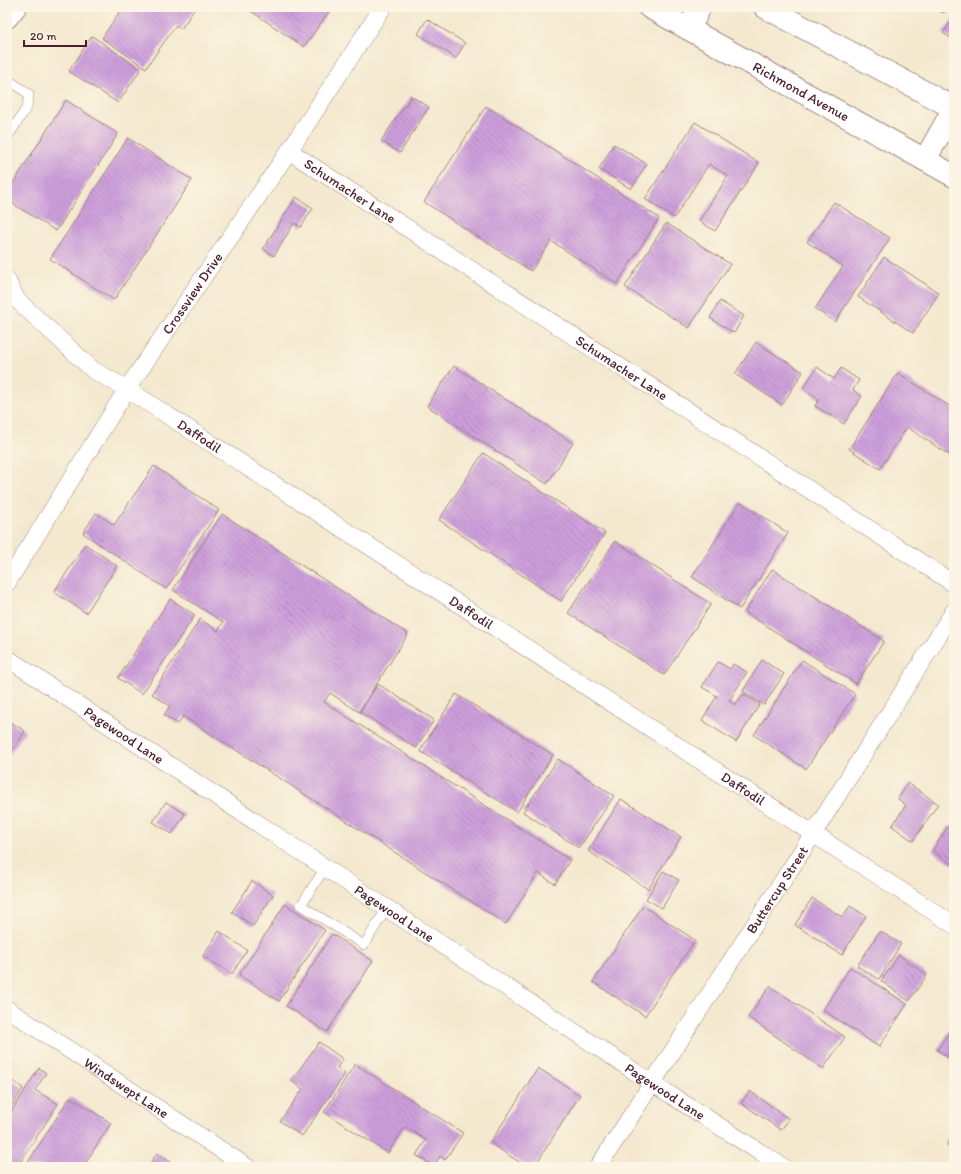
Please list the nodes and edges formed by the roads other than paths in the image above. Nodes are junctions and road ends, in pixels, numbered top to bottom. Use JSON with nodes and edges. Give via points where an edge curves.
{"nodes":[{"id":1,"x":15,"y":7,"type":"edge"},
{"id":2,"x":382,"y":7,"type":"edge"},
{"id":3,"x":649,"y":7,"type":"edge"},
{"id":4,"x":700,"y":7,"type":"edge"},
{"id":5,"x":765,"y":7,"type":"edge"},
{"id":6,"x":788,"y":12,"type":"edge"},
{"id":7,"x":7,"y":17,"type":"edge"},
{"id":8,"x":689,"y":29,"type":"junction"},
{"id":9,"x":7,"y":79,"type":"edge"},
{"id":10,"x":954,"y":108,"type":"edge"},
{"id":11,"x":7,"y":138,"type":"edge"},
{"id":12,"x":289,"y":151,"type":"junction"},
{"id":13,"x":925,"y":160,"type":"junction"},
{"id":14,"x":954,"y":176,"type":"edge"},
{"id":15,"x":7,"y":280,"type":"edge"},
{"id":16,"x":127,"y":389,"type":"junction"},
{"id":17,"x":7,"y":583,"type":"edge"},
{"id":18,"x":954,"y":584,"type":"edge"},
{"id":19,"x":954,"y":611,"type":"edge"},
{"id":20,"x":7,"y":658,"type":"edge"},
{"id":21,"x":814,"y":834,"type":"junction"},
{"id":22,"x":325,"y":868,"type":"junction"},
{"id":23,"x":388,"y":908,"type":"junction"},
{"id":24,"x":954,"y":925,"type":"edge"},
{"id":25,"x":7,"y":1009,"type":"edge"},
{"id":26,"x":652,"y":1083,"type":"junction"},
{"id":27,"x":247,"y":1167,"type":"edge"},
{"id":28,"x":598,"y":1167,"type":"edge"},
{"id":29,"x":783,"y":1167,"type":"edge"}],
"edges":[{"from":1,"to":7,"type":"main road"},
{"from":2,"to":12,"type":"street","name":"Crossview Drive"},
{"from":3,"to":8,"type":"main road","name":"Richmond Avenue"},
{"from":4,"to":8,"type":"main road"},
{"from":5,"to":6,"type":"main road"},
{"from":6,"to":10,"type":"main road"},
{"from":8,"to":13,"type":"main road","name":"Richmond Avenue"},
{"from":9,"to":11,"type":"lane","via":[[29,94],[27,107]]},
{"from":10,"to":13,"type":"main road"},
{"from":12,"to":16,"type":"street","name":"Crossview Drive"},
{"from":12,"to":18,"type":"street","name":"Schumacher Lane"},
{"from":13,"to":14,"type":"main road","name":"Richmond Avenue"},
{"from":15,"to":16,"type":"street","name":"Daffodil","via":[[17,300],[93,370]]},
{"from":16,"to":17,"type":"street","name":"Crossview Drive"},
{"from":16,"to":21,"type":"street","name":"Daffodil"},
{"from":19,"to":21,"type":"street","name":"Buttercup Street"},
{"from":20,"to":22,"type":"street","name":"Pagewood Lane"},
{"from":21,"to":24,"type":"street","name":"Daffodil"},
{"from":21,"to":26,"type":"street","name":"Buttercup Street"},
{"from":22,"to":23,"type":"street","name":"Pagewood Lane"},
{"from":22,"to":23,"type":"lane","via":[[301,905],[364,945]]},
{"from":23,"to":26,"type":"street","name":"Pagewood Lane"},
{"from":25,"to":27,"type":"street","name":"Windswept Lane"},
{"from":26,"to":28,"type":"street","name":"Buttercup Street"},
{"from":26,"to":29,"type":"street","name":"Pagewood Lane"}]}
